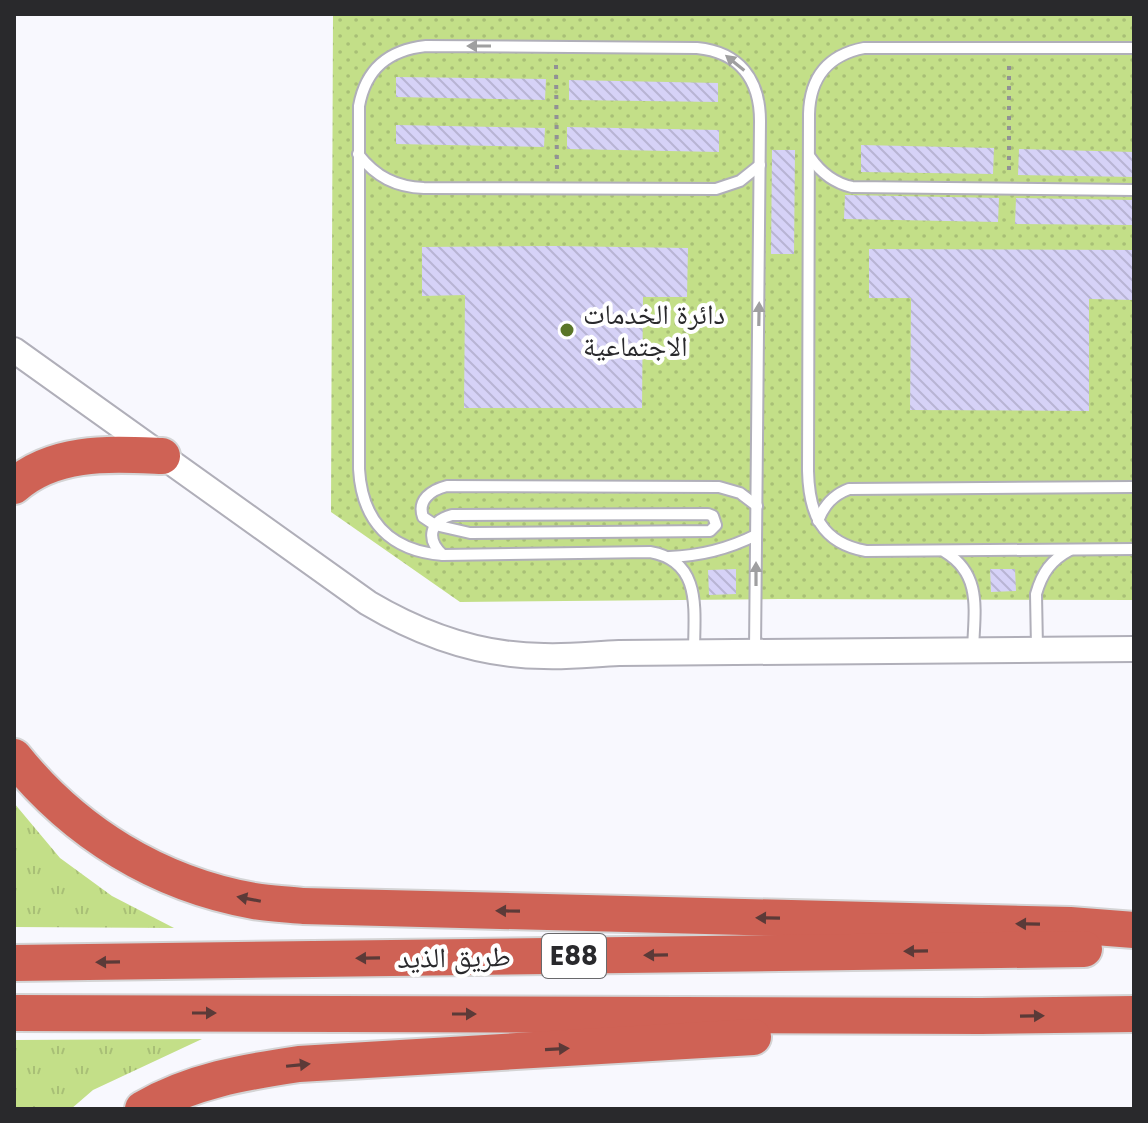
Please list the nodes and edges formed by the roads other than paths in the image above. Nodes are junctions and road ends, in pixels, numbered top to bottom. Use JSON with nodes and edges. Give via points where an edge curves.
{"nodes":[{"id":1,"x":1134,"y":48,"type":"edge"},
{"id":2,"x":358,"y":154,"type":"junction"},
{"id":3,"x":809,"y":156,"type":"junction"},
{"id":4,"x":760,"y":165,"type":"junction"},
{"id":5,"x":1134,"y":190,"type":"edge"},
{"id":6,"x":14,"y":350,"type":"edge"},
{"id":7,"x":14,"y":364,"type":"edge"},
{"id":8,"x":55,"y":381,"type":"junction"},
{"id":9,"x":162,"y":456,"type":"junction"},
{"id":10,"x":14,"y":486,"type":"edge"},
{"id":11,"x":1134,"y":487,"type":"edge"},
{"id":12,"x":757,"y":506,"type":"junction"},
{"id":13,"x":818,"y":521,"type":"junction"},
{"id":14,"x":435,"y":525,"type":"junction"},
{"id":15,"x":756,"y":535,"type":"junction"},
{"id":16,"x":1071,"y":549,"type":"junction"},
{"id":17,"x":1134,"y":549,"type":"edge"},
{"id":18,"x":943,"y":551,"type":"junction"},
{"id":19,"x":443,"y":555,"type":"junction"},
{"id":20,"x":669,"y":557,"type":"junction"},
{"id":21,"x":1134,"y":649,"type":"edge"},
{"id":22,"x":1037,"y":650,"type":"junction"},
{"id":23,"x":973,"y":651,"type":"junction"},
{"id":24,"x":755,"y":652,"type":"junction"},
{"id":25,"x":694,"y":653,"type":"junction"},
{"id":26,"x":14,"y":757,"type":"edge"},
{"id":27,"x":1134,"y":930,"type":"edge"},
{"id":28,"x":1134,"y":949,"type":"edge"},
{"id":29,"x":14,"y":963,"type":"edge"},
{"id":30,"x":14,"y":1013,"type":"edge"},
{"id":31,"x":1134,"y":1014,"type":"edge"},
{"id":32,"x":981,"y":1016,"type":"junction"},
{"id":33,"x":143,"y":1109,"type":"edge"}],
"edges":[{"from":1,"to":3,"type":"lane","via":[[852,50],[828,64],[813,87]]},
{"from":2,"to":4,"type":"lane","via":[[380,176],[409,188],[716,189],[740,181]]},
{"from":4,"to":2,"type":"lane","one_way":true,"via":[[760,106],[750,77],[727,56],[697,48],[409,48],[393,54],[368,78],[359,106]]},
{"from":2,"to":19,"type":"lane","via":[[360,489],[366,507],[389,537],[405,547]]},
{"from":3,"to":5,"type":"lane","via":[[823,173],[852,187]]},
{"from":3,"to":13,"type":"lane","via":[[808,484]]},
{"from":12,"to":4,"type":"lane","one_way":true},
{"from":6,"to":8,"type":"street"},
{"from":7,"to":8,"type":"street"},
{"from":8,"to":9,"type":"street"},
{"from":9,"to":10,"type":"highway","via":[[80,456],[49,465]]},
{"from":9,"to":25,"type":"street","via":[[368,603],[434,636],[532,656]]},
{"from":11,"to":13,"type":"lane","via":[[849,489],[829,501]]},
{"from":12,"to":14,"type":"lane","via":[[740,493],[719,487],[454,486],[439,488],[423,501],[423,517]]},
{"from":12,"to":15,"type":"lane"},
{"from":13,"to":18,"type":"lane","via":[[851,549]]},
{"from":14,"to":14,"type":"lane","via":[[483,533],[710,531],[716,525],[708,514],[452,515]]},
{"from":14,"to":19,"type":"lane","via":[[432,538]]},
{"from":15,"to":20,"type":"lane","via":[[723,550]]},
{"from":24,"to":15,"type":"lane","one_way":true},
{"from":16,"to":17,"type":"lane"},
{"from":16,"to":18,"type":"lane"},
{"from":16,"to":22,"type":"lane","via":[[1050,564],[1038,587]]},
{"from":18,"to":23,"type":"lane","via":[[963,566],[974,589]]},
{"from":19,"to":20,"type":"lane","via":[[650,552]]},
{"from":20,"to":25,"type":"lane","via":[[684,571],[694,594]]},
{"from":21,"to":22,"type":"street"},
{"from":22,"to":23,"type":"street"},
{"from":23,"to":24,"type":"street"},
{"from":24,"to":25,"type":"street"},
{"from":27,"to":26,"type":"highway","one_way":true,"via":[[255,901],[164,875],[122,853],[82,827]]},
{"from":28,"to":29,"type":"highway","name":"طريق الذيد","number":"E88","one_way":true},
{"from":30,"to":32,"type":"highway","name":"طريق الذيد","number":"E88","one_way":true},
{"from":32,"to":31,"type":"highway","name":"طريق الذيد","number":"E88","one_way":true},
{"from":33,"to":32,"type":"highway","one_way":true,"via":[[196,1085],[299,1064],[721,1039]]}]}
